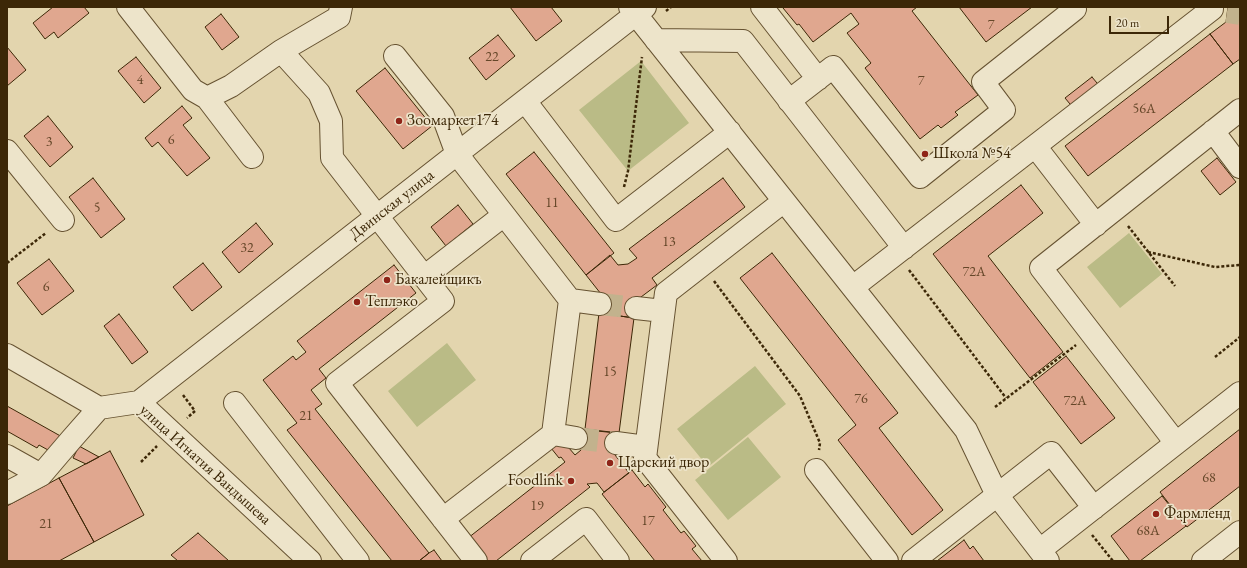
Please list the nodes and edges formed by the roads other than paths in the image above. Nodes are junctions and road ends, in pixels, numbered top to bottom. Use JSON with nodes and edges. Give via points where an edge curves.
{"nodes":[{"id":1,"x":128,"y":7,"type":"edge"},
{"id":2,"x":341,"y":7,"type":"edge"},
{"id":3,"x":762,"y":7,"type":"edge"},
{"id":4,"x":1074,"y":7,"type":"edge"},
{"id":5,"x":1217,"y":9,"type":"edge"},
{"id":6,"x":643,"y":19,"type":"edge"},
{"id":7,"x":281,"y":51,"type":"junction"},
{"id":8,"x":395,"y":56,"type":"dead end"},
{"id":9,"x":818,"y":79,"type":"junction"},
{"id":10,"x":207,"y":98,"type":"junction"},
{"id":11,"x":525,"y":101,"type":"junction"},
{"id":12,"x":789,"y":101,"type":"junction"},
{"id":13,"x":1240,"y":110,"type":"edge"},
{"id":14,"x":1213,"y":131,"type":"junction"},
{"id":15,"x":730,"y":132,"type":"junction"},
{"id":16,"x":1035,"y":146,"type":"junction"},
{"id":17,"x":7,"y":151,"type":"edge"},
{"id":18,"x":457,"y":154,"type":"junction"},
{"id":19,"x":252,"y":157,"type":"dead end"},
{"id":20,"x":1240,"y":167,"type":"edge"},
{"id":21,"x":784,"y":201,"type":"junction"},
{"id":22,"x":504,"y":215,"type":"junction"},
{"id":23,"x":377,"y":216,"type":"junction"},
{"id":24,"x":63,"y":220,"type":"road end"},
{"id":25,"x":1096,"y":225,"type":"junction"},
{"id":26,"x":900,"y":251,"type":"junction"},
{"id":27,"x":424,"y":277,"type":"junction"},
{"id":28,"x":853,"y":287,"type":"junction"},
{"id":29,"x":570,"y":300,"type":"junction"},
{"id":30,"x":600,"y":304,"type":"tunnel mouth"},
{"id":31,"x":636,"y":308,"type":"tunnel mouth"},
{"id":32,"x":663,"y":311,"type":"junction"},
{"id":33,"x":7,"y":355,"type":"edge"},
{"id":34,"x":1240,"y":393,"type":"edge"},
{"id":35,"x":139,"y":402,"type":"junction"},
{"id":36,"x":235,"y":403,"type":"dead end"},
{"id":37,"x":99,"y":408,"type":"junction"},
{"id":38,"x":553,"y":434,"type":"junction"},
{"id":39,"x":576,"y":438,"type":"tunnel mouth"},
{"id":40,"x":616,"y":443,"type":"tunnel mouth"},
{"id":41,"x":1176,"y":443,"type":"junction"},
{"id":42,"x":646,"y":447,"type":"junction"},
{"id":43,"x":7,"y":456,"type":"edge"},
{"id":44,"x":816,"y":470,"type":"road end"},
{"id":45,"x":41,"y":475,"type":"junction"},
{"id":46,"x":7,"y":493,"type":"edge"},
{"id":47,"x":997,"y":495,"type":"junction"},
{"id":48,"x":1087,"y":513,"type":"junction"},
{"id":49,"x":443,"y":519,"type":"junction"},
{"id":50,"x":1240,"y":532,"type":"edge"},
{"id":51,"x":1044,"y":555,"type":"edge"},
{"id":52,"x":310,"y":561,"type":"edge"},
{"id":53,"x":358,"y":561,"type":"edge"},
{"id":54,"x":476,"y":561,"type":"edge"},
{"id":55,"x":532,"y":561,"type":"edge"},
{"id":56,"x":618,"y":561,"type":"edge"},
{"id":57,"x":726,"y":561,"type":"edge"},
{"id":58,"x":887,"y":561,"type":"edge"},
{"id":59,"x":913,"y":561,"type":"edge"},
{"id":60,"x":1203,"y":561,"type":"edge"}],
"edges":[{"from":1,"to":10,"type":"street","via":[[193,90]]},
{"from":2,"to":7,"type":"street","via":[[339,17]]},
{"from":3,"to":9,"type":"street"},
{"from":4,"to":9,"type":"street","via":[[1075,9],[983,82],[1004,110],[920,177],[833,67]]},
{"from":5,"to":16,"type":"street"},
{"from":6,"to":11,"type":"street","name":"Двинская улица"},
{"from":6,"to":12,"type":"street","via":[[743,41]]},
{"from":6,"to":15,"type":"street"},
{"from":7,"to":10,"type":"street","via":[[231,86]]},
{"from":7,"to":23,"type":"street","via":[[319,93],[331,121],[332,158]]},
{"from":8,"to":18,"type":"street","via":[[443,116]]},
{"from":9,"to":12,"type":"street"},
{"from":10,"to":19,"type":"street"},
{"from":11,"to":15,"type":"street","via":[[616,220]]},
{"from":11,"to":18,"type":"street","name":"Двинская улица"},
{"from":12,"to":26,"type":"street"},
{"from":13,"to":14,"type":"street"},
{"from":14,"to":20,"type":"street"},
{"from":14,"to":25,"type":"street"},
{"from":15,"to":21,"type":"street"},
{"from":16,"to":25,"type":"street"},
{"from":16,"to":26,"type":"street"},
{"from":17,"to":24,"type":"street"},
{"from":18,"to":22,"type":"street"},
{"from":18,"to":23,"type":"street","name":"Двинская улица"},
{"from":21,"to":28,"type":"street"},
{"from":21,"to":32,"type":"street","via":[[666,293]]},
{"from":22,"to":27,"type":"street"},
{"from":22,"to":29,"type":"street"},
{"from":23,"to":27,"type":"street"},
{"from":23,"to":35,"type":"street","name":"Двинская улица"},
{"from":25,"to":41,"type":"street","via":[[1041,268]]},
{"from":26,"to":28,"type":"street"},
{"from":27,"to":49,"type":"street","via":[[443,302],[337,383]]},
{"from":28,"to":47,"type":"street","via":[[966,430]]},
{"from":29,"to":30,"type":"street"},
{"from":29,"to":38,"type":"street"},
{"from":31,"to":32,"type":"street"},
{"from":32,"to":42,"type":"street"},
{"from":33,"to":37,"type":"street"},
{"from":34,"to":41,"type":"street"},
{"from":35,"to":37,"type":"street","name":"улица Игнатия Вандышева"},
{"from":35,"to":52,"type":"street","name":"улица Игнатия Вандышева"},
{"from":36,"to":53,"type":"street"},
{"from":37,"to":45,"type":"street"},
{"from":38,"to":39,"type":"street"},
{"from":38,"to":49,"type":"street"},
{"from":40,"to":42,"type":"street"},
{"from":41,"to":48,"type":"street"},
{"from":42,"to":57,"type":"street","via":[[645,458]]},
{"from":43,"to":45,"type":"street"},
{"from":44,"to":58,"type":"street"},
{"from":45,"to":46,"type":"street"},
{"from":47,"to":48,"type":"street","via":[[1051,453]]},
{"from":47,"to":51,"type":"street"},
{"from":47,"to":59,"type":"street"},
{"from":48,"to":51,"type":"street"},
{"from":49,"to":54,"type":"street"},
{"from":50,"to":60,"type":"street"},
{"from":55,"to":56,"type":"street","via":[[586,519]]}]}
